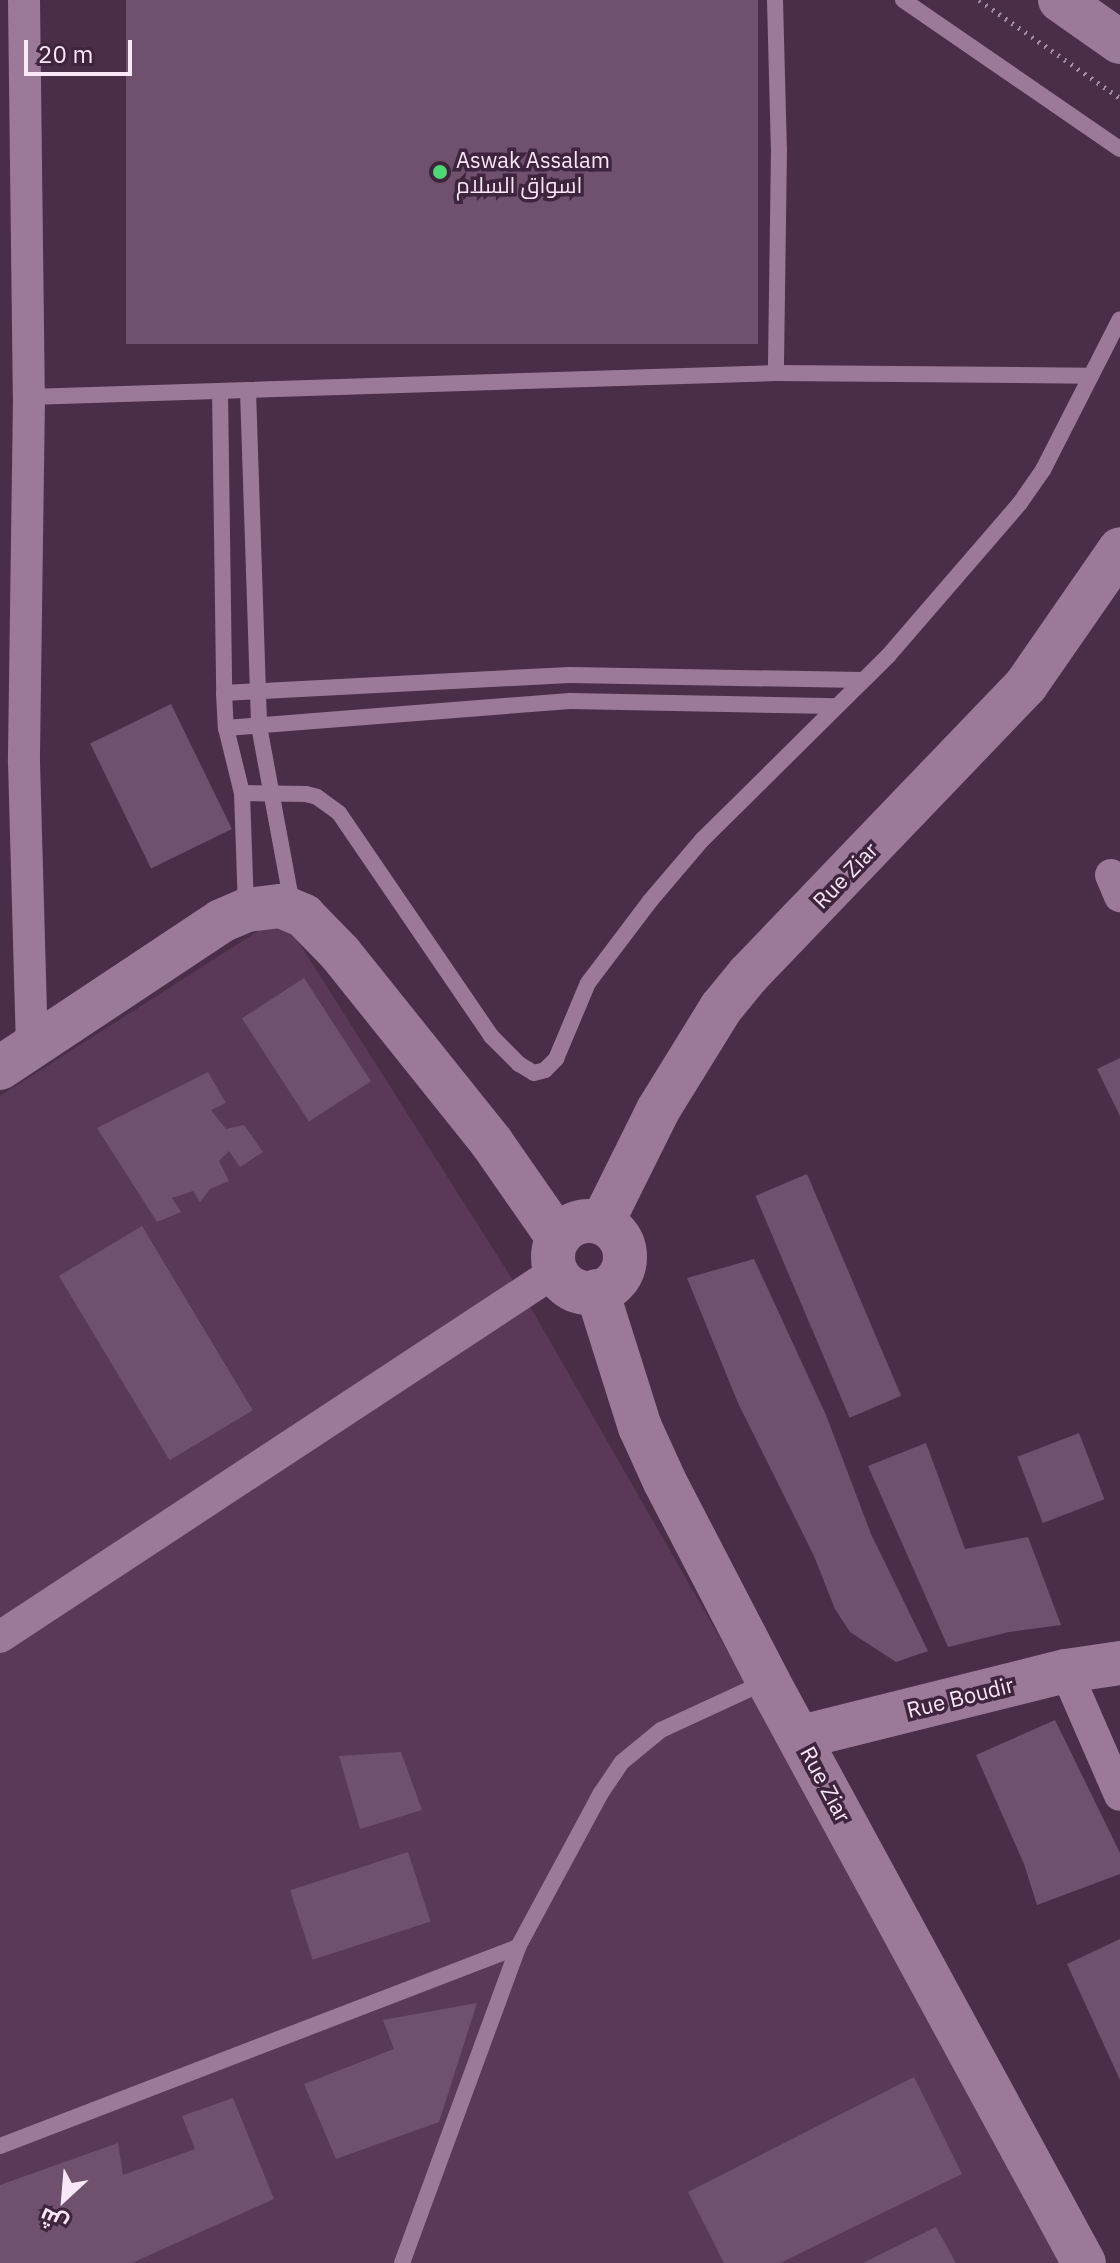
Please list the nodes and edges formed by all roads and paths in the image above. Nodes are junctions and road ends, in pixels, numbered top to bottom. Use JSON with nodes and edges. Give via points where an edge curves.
{"nodes":[{"id":1,"x":775,"y":0,"type":"edge"},
{"id":2,"x":903,"y":0,"type":"edge"},
{"id":3,"x":979,"y":0,"type":"edge"},
{"id":4,"x":1060,"y":0,"type":"edge"},
{"id":5,"x":24,"y":8,"type":"edge"},
{"id":6,"x":0,"y":36,"type":"edge"},
{"id":7,"x":1120,"y":42,"type":"edge"},
{"id":8,"x":1120,"y":98,"type":"edge"},
{"id":9,"x":1120,"y":149,"type":"edge"},
{"id":10,"x":1120,"y":319,"type":"edge"},
{"id":11,"x":776,"y":373,"type":"junction"},
{"id":12,"x":1091,"y":376,"type":"junction"},
{"id":13,"x":220,"y":391,"type":"junction"},
{"id":14,"x":248,"y":391,"type":"junction"},
{"id":15,"x":14,"y":398,"type":"edge"},
{"id":16,"x":1120,"y":549,"type":"edge"},
{"id":17,"x":570,"y":675,"type":"junction"},
{"id":18,"x":654,"y":676,"type":"junction"},
{"id":19,"x":744,"y":678,"type":"junction"},
{"id":20,"x":487,"y":679,"type":"junction"},
{"id":21,"x":863,"y":680,"type":"junction"},
{"id":22,"x":408,"y":682,"type":"junction"},
{"id":23,"x":331,"y":688,"type":"junction"},
{"id":24,"x":224,"y":693,"type":"junction"},
{"id":25,"x":257,"y":693,"type":"junction"},
{"id":26,"x":570,"y":701,"type":"junction"},
{"id":27,"x":655,"y":703,"type":"junction"},
{"id":28,"x":744,"y":704,"type":"junction"},
{"id":29,"x":488,"y":706,"type":"junction"},
{"id":30,"x":837,"y":706,"type":"junction"},
{"id":31,"x":411,"y":712,"type":"junction"},
{"id":32,"x":333,"y":718,"type":"junction"},
{"id":33,"x":259,"y":726,"type":"junction"},
{"id":34,"x":226,"y":728,"type":"junction"},
{"id":35,"x":12,"y":755,"type":"edge"},
{"id":36,"x":242,"y":793,"type":"junction"},
{"id":37,"x":272,"y":794,"type":"junction"},
{"id":38,"x":293,"y":909,"type":"junction"},
{"id":39,"x":247,"y":910,"type":"junction"},
{"id":40,"x":16,"y":1058,"type":"edge"},
{"id":41,"x":602,"y":1223,"type":"junction"},
{"id":42,"x":557,"y":1254,"type":"junction"},
{"id":43,"x":597,"y":1291,"type":"junction"},
{"id":44,"x":0,"y":1637,"type":"edge"},
{"id":45,"x":1120,"y":1663,"type":"edge"},
{"id":46,"x":1066,"y":1671,"type":"junction"},
{"id":47,"x":768,"y":1681,"type":"junction"},
{"id":48,"x":801,"y":1737,"type":"junction"},
{"id":49,"x":1120,"y":1795,"type":"edge"},
{"id":50,"x":518,"y":1947,"type":"junction"},
{"id":51,"x":0,"y":2146,"type":"edge"},
{"id":52,"x":402,"y":2263,"type":"edge"},
{"id":53,"x":1084,"y":2263,"type":"edge"}],
"edges":[{"from":1,"to":11,"type":"lane"},
{"from":2,"to":9,"type":"lane"},
{"from":3,"to":8,"type":"path"},
{"from":4,"to":7,"type":"main road"},
{"from":5,"to":6,"type":"street"},
{"from":5,"to":15,"type":"street"},
{"from":10,"to":12,"type":"lane"},
{"from":11,"to":12,"type":"lane"},
{"from":11,"to":14,"type":"lane"},
{"from":12,"to":21,"type":"lane","via":[[1020,503]]},
{"from":13,"to":14,"type":"lane"},
{"from":13,"to":15,"type":"lane"},
{"from":13,"to":24,"type":"lane"},
{"from":14,"to":25,"type":"lane"},
{"from":15,"to":35,"type":"street"},
{"from":16,"to":41,"type":"main road","name":"Rue Ziar","via":[[1026,685],[721,1008],[658,1110]]},
{"from":17,"to":18,"type":"lane"},
{"from":17,"to":20,"type":"lane"},
{"from":17,"to":26,"type":"lane"},
{"from":18,"to":19,"type":"lane"},
{"from":18,"to":27,"type":"lane"},
{"from":19,"to":21,"type":"lane"},
{"from":19,"to":28,"type":"lane"},
{"from":20,"to":22,"type":"lane"},
{"from":20,"to":29,"type":"lane"},
{"from":21,"to":30,"type":"lane"},
{"from":22,"to":23,"type":"lane"},
{"from":22,"to":31,"type":"lane"},
{"from":23,"to":25,"type":"lane"},
{"from":23,"to":32,"type":"lane"},
{"from":24,"to":25,"type":"lane"},
{"from":24,"to":34,"type":"lane"},
{"from":25,"to":33,"type":"lane"},
{"from":26,"to":27,"type":"lane"},
{"from":26,"to":29,"type":"lane"},
{"from":27,"to":28,"type":"lane"},
{"from":28,"to":30,"type":"lane"},
{"from":29,"to":31,"type":"lane"},
{"from":30,"to":37,"type":"lane","via":[[702,840],[650,901],[588,983],[556,1059],[534,1073],[491,1036],[339,813],[317,797]]},
{"from":31,"to":32,"type":"lane"},
{"from":32,"to":33,"type":"lane"},
{"from":33,"to":34,"type":"lane"},
{"from":33,"to":37,"type":"lane"},
{"from":34,"to":36,"type":"lane"},
{"from":35,"to":40,"type":"street"},
{"from":36,"to":37,"type":"lane"},
{"from":36,"to":39,"type":"lane"},
{"from":37,"to":38,"type":"lane"},
{"from":38,"to":39,"type":"main road"},
{"from":38,"to":42,"type":"main road","via":[[349,964],[492,1143]]},
{"from":39,"to":40,"type":"main road","via":[[221,921]]},
{"from":41,"to":42,"type":"main road","via":[[577,1223]]},
{"from":41,"to":43,"type":"main road","via":[[617,1234],[624,1259],[613,1283]]},
{"from":42,"to":43,"type":"main road","via":[[573,1288]]},
{"from":42,"to":44,"type":"street"},
{"from":43,"to":47,"type":"main road","name":"Rue Ziar","via":[[640,1427]]},
{"from":45,"to":46,"type":"main road","name":"Rue Boudir"},
{"from":46,"to":48,"type":"main road","name":"Rue Boudir"},
{"from":46,"to":49,"type":"street"},
{"from":47,"to":48,"type":"main road","name":"Rue Ziar"},
{"from":47,"to":50,"type":"lane","via":[[661,1730],[622,1762]]},
{"from":48,"to":53,"type":"main road","name":"Rue Ziar"},
{"from":50,"to":51,"type":"lane"},
{"from":50,"to":52,"type":"lane"}]}
